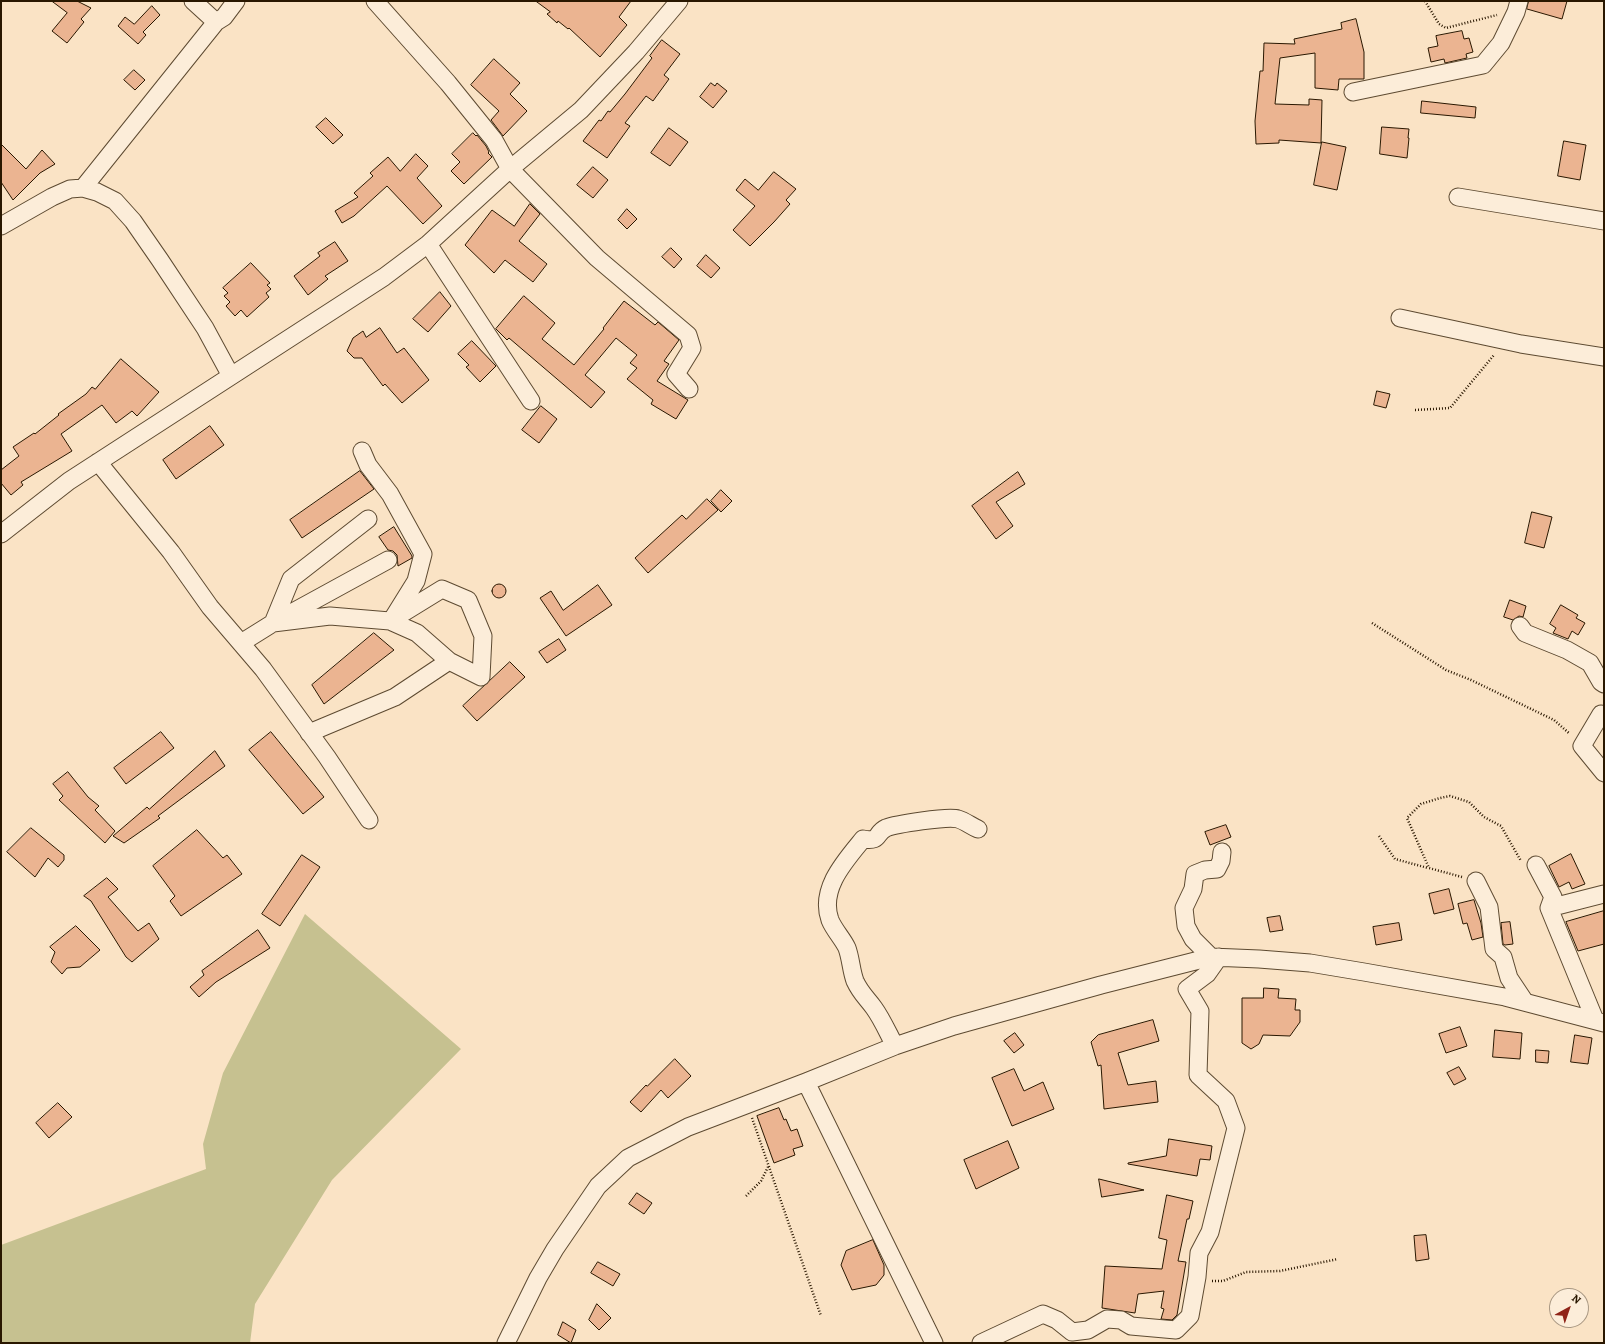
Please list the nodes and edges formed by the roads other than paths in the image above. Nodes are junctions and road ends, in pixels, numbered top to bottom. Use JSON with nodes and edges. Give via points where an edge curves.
{"nodes":[{"id":1,"x":193,"y":1,"type":"edge"},
{"id":2,"x":236,"y":1,"type":"edge"},
{"id":3,"x":374,"y":1,"type":"edge"},
{"id":4,"x":679,"y":1,"type":"edge"},
{"id":5,"x":1517,"y":7,"type":"edge"},
{"id":6,"x":216,"y":22,"type":"junction"},
{"id":7,"x":1354,"y":92,"type":"dead end"},
{"id":8,"x":510,"y":169,"type":"junction"},
{"id":9,"x":83,"y":188,"type":"junction"},
{"id":10,"x":1458,"y":197,"type":"dead end"},
{"id":11,"x":1604,"y":221,"type":"edge"},
{"id":12,"x":1,"y":226,"type":"edge"},
{"id":13,"x":428,"y":244,"type":"junction"},
{"id":14,"x":1400,"y":318,"type":"dead end"},
{"id":15,"x":1604,"y":357,"type":"edge"},
{"id":16,"x":232,"y":376,"type":"junction"},
{"id":17,"x":689,"y":389,"type":"dead end"},
{"id":18,"x":531,"y":401,"type":"dead end"},
{"id":19,"x":362,"y":451,"type":"dead end"},
{"id":20,"x":98,"y":462,"type":"junction"},
{"id":21,"x":368,"y":519,"type":"dead end"},
{"id":22,"x":1,"y":534,"type":"edge"},
{"id":23,"x":388,"y":560,"type":"dead end"},
{"id":24,"x":390,"y":621,"type":"junction"},
{"id":25,"x":273,"y":623,"type":"junction"},
{"id":26,"x":1520,"y":626,"type":"dead end"},
{"id":27,"x":241,"y":643,"type":"junction"},
{"id":28,"x":449,"y":661,"type":"junction"},
{"id":29,"x":1604,"y":684,"type":"edge"},
{"id":30,"x":1601,"y":714,"type":"dead end"},
{"id":31,"x":309,"y":733,"type":"junction"},
{"id":32,"x":1604,"y":773,"type":"edge"},
{"id":33,"x":370,"y":820,"type":"dead end"},
{"id":34,"x":978,"y":829,"type":"dead end"},
{"id":35,"x":1222,"y":852,"type":"dead end"},
{"id":36,"x":1536,"y":865,"type":"road end"},
{"id":37,"x":1476,"y":881,"type":"road end"},
{"id":38,"x":1604,"y":894,"type":"edge"},
{"id":39,"x":1549,"y":908,"type":"junction"},
{"id":40,"x":1215,"y":957,"type":"junction"},
{"id":41,"x":1179,"y":965,"type":"junction"},
{"id":42,"x":1187,"y":989,"type":"junction"},
{"id":43,"x":1525,"y":1002,"type":"junction"},
{"id":44,"x":1600,"y":1021,"type":"edge"},
{"id":45,"x":895,"y":1046,"type":"junction"},
{"id":46,"x":806,"y":1082,"type":"junction"},
{"id":47,"x":506,"y":1343,"type":"edge"},
{"id":48,"x":934,"y":1343,"type":"edge"},
{"id":49,"x":981,"y":1343,"type":"edge"}],
"edges":[{"from":1,"to":6,"type":"street"},
{"from":2,"to":6,"type":"street","via":[[224,17]]},
{"from":3,"to":8,"type":"street","via":[[453,89],[494,140]]},
{"from":4,"to":8,"type":"street","via":[[581,110]]},
{"from":5,"to":7,"type":"street","via":[[1501,43],[1483,65]]},
{"from":6,"to":9,"type":"street"},
{"from":8,"to":13,"type":"street"},
{"from":8,"to":17,"type":"street","via":[[597,258],[688,335],[692,348],[676,374]]},
{"from":9,"to":12,"type":"street","via":[[70,189]]},
{"from":9,"to":16,"type":"street","via":[[114,201],[133,221],[205,328]]},
{"from":10,"to":11,"type":"street"},
{"from":13,"to":16,"type":"street","via":[[384,277]]},
{"from":13,"to":18,"type":"street"},
{"from":14,"to":15,"type":"street","via":[[1499,339]]},
{"from":16,"to":20,"type":"street"},
{"from":19,"to":24,"type":"street","via":[[368,465],[390,494],[423,554],[416,581]]},
{"from":20,"to":22,"type":"street","via":[[69,481]]},
{"from":20,"to":27,"type":"street","via":[[171,552],[210,607]]},
{"from":21,"to":25,"type":"street","via":[[291,579]]},
{"from":23,"to":25,"type":"street"},
{"from":24,"to":25,"type":"street","via":[[330,616]]},
{"from":24,"to":28,"type":"street","via":[[417,633]]},
{"from":24,"to":28,"type":"street","via":[[442,589],[468,600],[483,636],[481,677]]},
{"from":25,"to":27,"type":"street"},
{"from":26,"to":29,"type":"street","via":[[1525,633],[1568,650],[1590,663]]},
{"from":27,"to":31,"type":"street"},
{"from":28,"to":31,"type":"street","via":[[395,697]]},
{"from":30,"to":32,"type":"street","via":[[1582,746]]},
{"from":31,"to":33,"type":"street"},
{"from":34,"to":45,"type":"street","via":[[957,819],[885,829],[878,837],[871,840],[863,839],[831,884],[827,908],[830,920],[847,948],[855,980],[863,996],[874,1008]]},
{"from":35,"to":40,"type":"street","via":[[1217,870],[1205,870],[1195,874],[1193,889],[1184,908],[1186,926],[1193,939]]},
{"from":36,"to":39,"type":"street","via":[[1553,898]]},
{"from":37,"to":43,"type":"street","via":[[1489,907],[1494,949],[1503,957],[1509,978]]},
{"from":38,"to":39,"type":"street"},
{"from":39,"to":44,"type":"street"},
{"from":40,"to":41,"type":"street"},
{"from":40,"to":42,"type":"street","via":[[1208,974]]},
{"from":40,"to":43,"type":"street","via":[[1310,963]]},
{"from":41,"to":42,"type":"street"},
{"from":41,"to":45,"type":"street","via":[[1016,1008]]},
{"from":42,"to":49,"type":"street","via":[[1200,1011],[1198,1075],[1226,1101],[1236,1128],[1210,1232],[1199,1253],[1190,1316],[1176,1330],[1131,1326],[1121,1320],[1107,1319],[1088,1330],[1072,1332],[1057,1320],[1043,1314]]},
{"from":43,"to":44,"type":"street"},
{"from":45,"to":46,"type":"street"},
{"from":46,"to":47,"type":"street","via":[[651,1145],[628,1158],[609,1174],[555,1249]]},
{"from":46,"to":48,"type":"street"}]}
